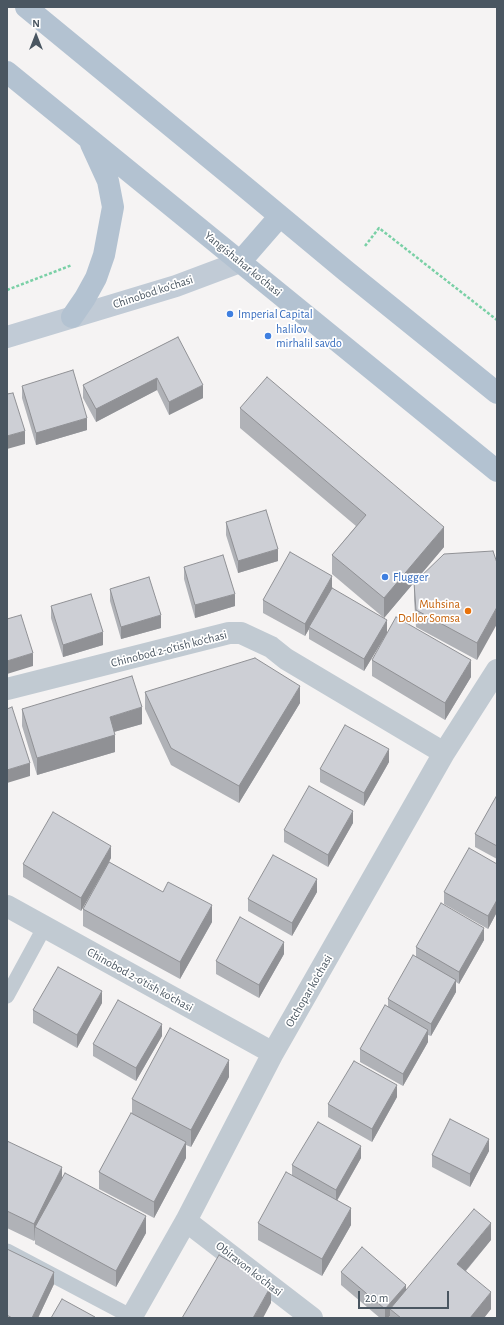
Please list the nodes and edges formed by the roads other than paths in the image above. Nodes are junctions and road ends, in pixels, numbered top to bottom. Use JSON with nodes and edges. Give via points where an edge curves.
{"nodes":[{"id":1,"x":26,"y":7,"type":"edge"},
{"id":2,"x":7,"y":72,"type":"edge"},
{"id":3,"x":88,"y":138,"type":"junction"},
{"id":4,"x":280,"y":216,"type":"junction"},
{"id":5,"x":240,"y":262,"type":"junction"},
{"id":6,"x":72,"y":317,"type":"junction"},
{"id":7,"x":7,"y":337,"type":"edge"},
{"id":8,"x":497,"y":393,"type":"edge"},
{"id":9,"x":497,"y":471,"type":"edge"},
{"id":10,"x":497,"y":670,"type":"edge"},
{"id":11,"x":7,"y":690,"type":"edge"},
{"id":12,"x":444,"y":753,"type":"junction"},
{"id":13,"x":7,"y":906,"type":"edge"},
{"id":14,"x":44,"y":928,"type":"junction"},
{"id":15,"x":7,"y":996,"type":"edge"},
{"id":16,"x":273,"y":1053,"type":"junction"},
{"id":17,"x":186,"y":1221,"type":"junction"},
{"id":18,"x":7,"y":1251,"type":"edge"},
{"id":19,"x":132,"y":1317,"type":"edge"},
{"id":20,"x":312,"y":1318,"type":"edge"}],
"edges":[{"from":1,"to":4,"type":"main road"},
{"from":2,"to":3,"type":"main road","name":"Yangishahar ko‘chasi"},
{"from":3,"to":5,"type":"main road","name":"Yangishahar ko‘chasi"},
{"from":3,"to":6,"type":"main road","via":[[108,181],[113,207],[104,255],[96,278]]},
{"from":4,"to":5,"type":"main road","name":"Chinobod ko'chasi"},
{"from":4,"to":8,"type":"main road"},
{"from":5,"to":6,"type":"main road","name":"Chinobod ko'chasi","via":[[176,286]]},
{"from":5,"to":9,"type":"main road","name":"Yangishahar ko‘chasi"},
{"from":6,"to":7,"type":"main road","name":"Chinobod ko'chasi"},
{"from":10,"to":12,"type":"street","name":"Otchopar ko'chasi"},
{"from":11,"to":12,"type":"street","name":"Chinobod 2-o'tish ko'chasi","via":[[229,633],[241,633],[271,647],[286,659]]},
{"from":12,"to":16,"type":"street","name":"Otchopar ko'chasi"},
{"from":13,"to":14,"type":"street","name":"Chinobod 2-o'tish ko'chasi"},
{"from":14,"to":15,"type":"lane"},
{"from":14,"to":16,"type":"street","name":"Chinobod 2-o'tish ko'chasi"},
{"from":16,"to":17,"type":"street","name":"Otchopar ko'chasi"},
{"from":17,"to":19,"type":"street","name":"Otchopar ko'chasi"},
{"from":17,"to":20,"type":"street","name":"Obiravon ko'chasi"},
{"from":18,"to":19,"type":"lane"}]}
